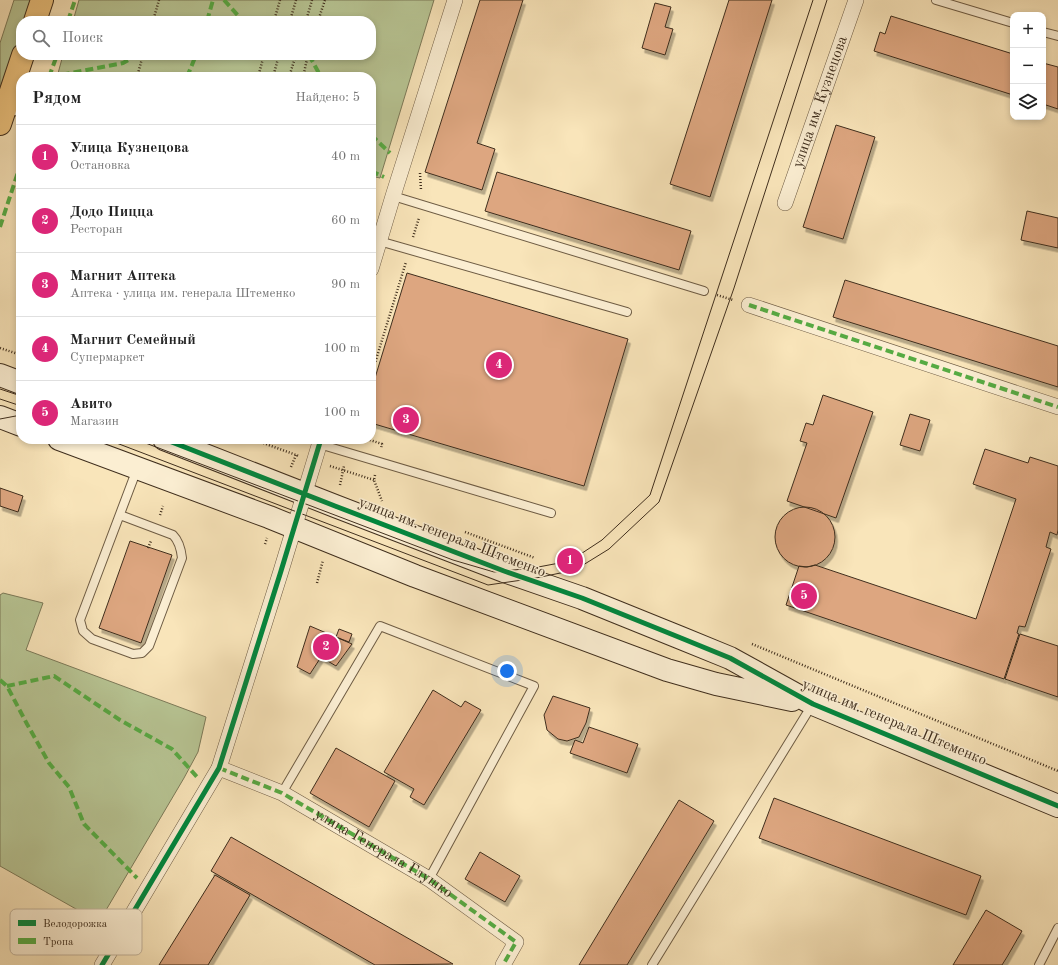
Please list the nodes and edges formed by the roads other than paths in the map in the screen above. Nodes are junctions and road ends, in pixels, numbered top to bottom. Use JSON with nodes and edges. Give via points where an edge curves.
{"nodes":[{"id":1,"x":42,"y":0,"type":"edge"},
{"id":2,"x":455,"y":0,"type":"edge"},
{"id":3,"x":856,"y":0,"type":"edge"},
{"id":4,"x":936,"y":0,"type":"edge"},
{"id":5,"x":37,"y":16,"type":"edge"},
{"id":6,"x":1010,"y":22,"type":"edge"},
{"id":7,"x":1046,"y":33,"type":"edge"},
{"id":8,"x":1058,"y":36,"type":"edge"},
{"id":9,"x":22,"y":60,"type":"edge"},
{"id":10,"x":19,"y":72,"type":"edge"},
{"id":11,"x":16,"y":85,"type":"edge"},
{"id":12,"x":9,"y":115,"type":"edge"},
{"id":13,"x":393,"y":196,"type":"junction"},
{"id":14,"x":785,"y":203,"type":"dead end"},
{"id":15,"x":379,"y":242,"type":"junction"},
{"id":16,"x":376,"y":252,"type":"edge"},
{"id":17,"x":704,"y":291,"type":"road end"},
{"id":18,"x":749,"y":305,"type":"road end"},
{"id":19,"x":627,"y":312,"type":"dead end"},
{"id":20,"x":0,"y":375,"type":"edge"},
{"id":21,"x":16,"y":381,"type":"edge"},
{"id":22,"x":1058,"y":407,"type":"edge"},
{"id":23,"x":0,"y":417,"type":"edge"},
{"id":24,"x":16,"y":423,"type":"edge"},
{"id":25,"x":72,"y":444,"type":"edge"},
{"id":26,"x":177,"y":444,"type":"edge"},
{"id":27,"x":319,"y":444,"type":"edge"},
{"id":28,"x":327,"y":444,"type":"edge"},
{"id":29,"x":137,"y":468,"type":"junction"},
{"id":30,"x":304,"y":494,"type":"junction"},
{"id":31,"x":551,"y":513,"type":"dead end"},
{"id":32,"x":120,"y":514,"type":"junction"},
{"id":33,"x":294,"y":527,"type":"junction"},
{"id":34,"x":813,"y":704,"type":"junction"},
{"id":35,"x":219,"y":768,"type":"junction"},
{"id":36,"x":282,"y":793,"type":"junction"},
{"id":37,"x":1058,"y":806,"type":"edge"},
{"id":38,"x":429,"y":879,"type":"junction"},
{"id":39,"x":135,"y":909,"type":"edge"},
{"id":40,"x":1058,"y":928,"type":"edge"},
{"id":41,"x":108,"y":955,"type":"edge"},
{"id":42,"x":102,"y":965,"type":"edge"},
{"id":43,"x":503,"y":965,"type":"edge"},
{"id":44,"x":652,"y":965,"type":"edge"},
{"id":45,"x":1039,"y":965,"type":"edge"}],
"edges":[{"from":1,"to":5,"type":"main road"},
{"from":2,"to":13,"type":"street"},
{"from":3,"to":14,"type":"street","name":"улица им. Кузнецова"},
{"from":4,"to":6,"type":"lane"},
{"from":7,"to":8,"type":"lane"},
{"from":9,"to":10,"type":"main road"},
{"from":11,"to":12,"type":"main road"},
{"from":13,"to":15,"type":"street"},
{"from":13,"to":17,"type":"lane"},
{"from":15,"to":16,"type":"street"},
{"from":15,"to":19,"type":"lane"},
{"from":18,"to":22,"type":"street"},
{"from":20,"to":21,"type":"street"},
{"from":23,"to":24,"type":"street"},
{"from":25,"to":29,"type":"street","name":"улица им. генерала Штеменко"},
{"from":26,"to":30,"type":"street","name":"улица им. генерала Штеменко"},
{"from":27,"to":30,"type":"street"},
{"from":28,"to":31,"type":"lane"},
{"from":29,"to":32,"type":"lane"},
{"from":29,"to":33,"type":"street","name":"улица им. генерала Штеменко"},
{"from":30,"to":33,"type":"street"},
{"from":30,"to":34,"type":"street","name":"улица им. генерала Штеменко","via":[[504,571],[582,598],[723,655]]},
{"from":32,"to":32,"type":"lane","via":[[80,620],[83,631],[92,639],[133,654],[142,653],[149,646],[182,558],[182,551],[173,535]]},
{"from":33,"to":34,"type":"street","name":"улица им. генерала Штеменко","via":[[415,576],[667,670],[716,684]]},
{"from":33,"to":35,"type":"street"},
{"from":34,"to":37,"type":"street","name":"улица им. генерала Штеменко"},
{"from":34,"to":44,"type":"lane"},
{"from":35,"to":36,"type":"street","name":"улица Генерала Глушко"},
{"from":35,"to":39,"type":"street"},
{"from":36,"to":38,"type":"street","name":"улица Генерала Глушко"},
{"from":36,"to":38,"type":"lane","via":[[380,626],[534,686]]},
{"from":38,"to":43,"type":"street","name":"улица Генерала Глушко","via":[[516,942]]},
{"from":40,"to":45,"type":"lane"},
{"from":41,"to":42,"type":"street"}]}
